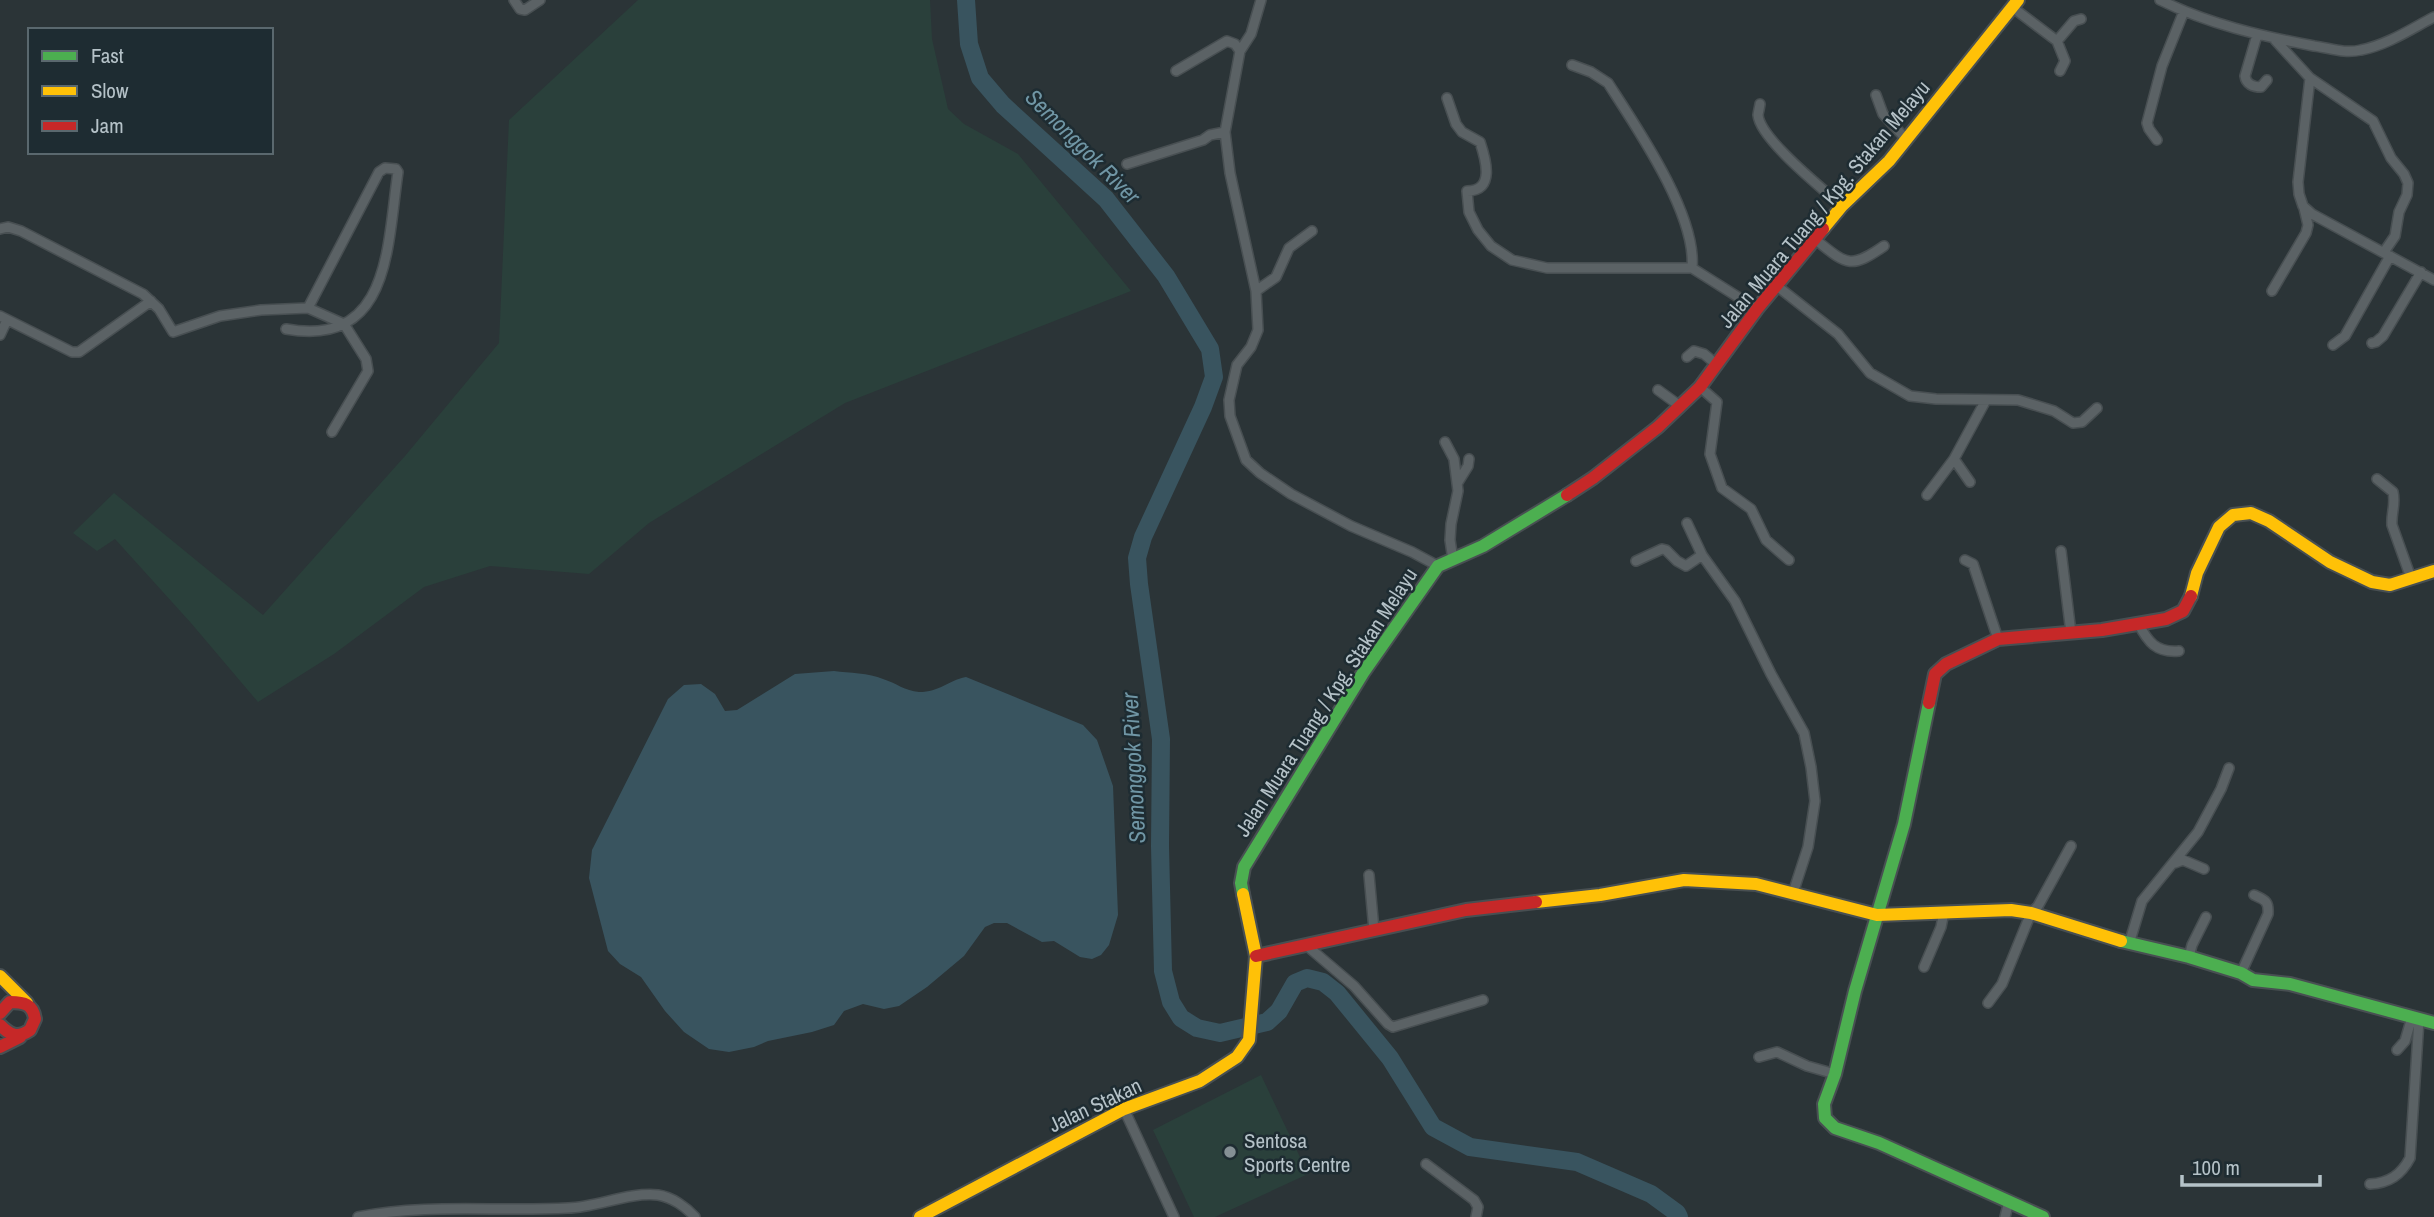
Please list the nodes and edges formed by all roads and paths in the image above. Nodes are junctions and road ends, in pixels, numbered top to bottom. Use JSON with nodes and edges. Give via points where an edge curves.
{"nodes":[{"id":1,"x":514,"y":0,"type":"edge"},
{"id":2,"x":540,"y":0,"type":"edge"},
{"id":3,"x":1261,"y":0,"type":"edge"},
{"id":4,"x":2166,"y":1,"type":"edge"},
{"id":5,"x":2015,"y":3,"type":"edge"},
{"id":6,"x":2184,"y":11,"type":"junction"},
{"id":7,"x":2434,"y":17,"type":"edge"},
{"id":8,"x":2081,"y":19,"type":"dead end"},
{"id":9,"x":2257,"y":35,"type":"junction"},
{"id":10,"x":2275,"y":40,"type":"junction"},
{"id":11,"x":2057,"y":41,"type":"junction"},
{"id":12,"x":1240,"y":51,"type":"junction"},
{"id":13,"x":1572,"y":65,"type":"dead end"},
{"id":14,"x":1176,"y":71,"type":"dead end"},
{"id":15,"x":2060,"y":71,"type":"dead end"},
{"id":16,"x":2310,"y":78,"type":"junction"},
{"id":17,"x":2267,"y":80,"type":"dead end"},
{"id":18,"x":1877,"y":95,"type":"dead end"},
{"id":19,"x":1447,"y":98,"type":"dead end"},
{"id":20,"x":1760,"y":104,"type":"dead end"},
{"id":21,"x":1225,"y":132,"type":"junction"},
{"id":22,"x":1906,"y":139,"type":"junction"},
{"id":23,"x":2157,"y":140,"type":"dead end"},
{"id":24,"x":1127,"y":164,"type":"dead end"},
{"id":25,"x":1842,"y":206,"type":"junction"},
{"id":26,"x":2303,"y":206,"type":"junction"},
{"id":27,"x":0,"y":229,"type":"edge"},
{"id":28,"x":1312,"y":231,"type":"dead end"},
{"id":29,"x":1816,"y":240,"type":"junction"},
{"id":30,"x":1884,"y":246,"type":"dead end"},
{"id":31,"x":2387,"y":254,"type":"junction"},
{"id":32,"x":1692,"y":268,"type":"junction"},
{"id":33,"x":2421,"y":272,"type":"junction"},
{"id":34,"x":2434,"y":280,"type":"edge"},
{"id":35,"x":1777,"y":286,"type":"junction"},
{"id":36,"x":1256,"y":290,"type":"junction"},
{"id":37,"x":2272,"y":291,"type":"dead end"},
{"id":38,"x":151,"y":301,"type":"junction"},
{"id":39,"x":308,"y":308,"type":"junction"},
{"id":40,"x":1757,"y":309,"type":"junction"},
{"id":41,"x":4,"y":318,"type":"edge"},
{"id":42,"x":344,"y":324,"type":"junction"},
{"id":43,"x":286,"y":328,"type":"dead end"},
{"id":44,"x":0,"y":335,"type":"edge"},
{"id":45,"x":2372,"y":343,"type":"dead end"},
{"id":46,"x":2333,"y":345,"type":"dead end"},
{"id":47,"x":1687,"y":357,"type":"dead end"},
{"id":48,"x":1716,"y":363,"type":"junction"},
{"id":49,"x":1700,"y":387,"type":"junction"},
{"id":50,"x":1658,"y":390,"type":"dead end"},
{"id":51,"x":1986,"y":400,"type":"junction"},
{"id":52,"x":1680,"y":406,"type":"junction"},
{"id":53,"x":2097,"y":408,"type":"dead end"},
{"id":54,"x":332,"y":432,"type":"dead end"},
{"id":55,"x":1445,"y":442,"type":"dead end"},
{"id":56,"x":1469,"y":459,"type":"dead end"},
{"id":57,"x":1954,"y":459,"type":"junction"},
{"id":58,"x":2377,"y":479,"type":"dead end"},
{"id":59,"x":1458,"y":482,"type":"junction"},
{"id":60,"x":1970,"y":482,"type":"dead end"},
{"id":61,"x":1927,"y":495,"type":"dead end"},
{"id":62,"x":1687,"y":523,"type":"dead end"},
{"id":63,"x":2061,"y":551,"type":"dead end"},
{"id":64,"x":1702,"y":555,"type":"junction"},
{"id":65,"x":1789,"y":559,"type":"dead end"},
{"id":66,"x":1965,"y":559,"type":"dead end"},
{"id":67,"x":1453,"y":560,"type":"junction"},
{"id":68,"x":1636,"y":561,"type":"dead end"},
{"id":69,"x":1437,"y":566,"type":"junction"},
{"id":70,"x":2434,"y":571,"type":"edge"},
{"id":71,"x":2411,"y":578,"type":"junction"},
{"id":72,"x":2138,"y":623,"type":"junction"},
{"id":73,"x":2071,"y":633,"type":"junction"},
{"id":74,"x":1997,"y":639,"type":"junction"},
{"id":75,"x":2179,"y":651,"type":"dead end"},
{"id":76,"x":2229,"y":768,"type":"dead end"},
{"id":77,"x":2071,"y":846,"type":"dead end"},
{"id":78,"x":2175,"y":863,"type":"junction"},
{"id":79,"x":2204,"y":869,"type":"dead end"},
{"id":80,"x":1369,"y":875,"type":"dead end"},
{"id":81,"x":1793,"y":893,"type":"junction"},
{"id":82,"x":2253,"y":895,"type":"dead end"},
{"id":83,"x":1944,"y":912,"type":"junction"},
{"id":84,"x":2031,"y":913,"type":"junction"},
{"id":85,"x":1877,"y":915,"type":"junction"},
{"id":86,"x":2206,"y":917,"type":"dead end"},
{"id":87,"x":1374,"y":930,"type":"junction"},
{"id":88,"x":2129,"y":944,"type":"junction"},
{"id":89,"x":1306,"y":945,"type":"junction"},
{"id":90,"x":1256,"y":956,"type":"junction"},
{"id":91,"x":2189,"y":957,"type":"junction"},
{"id":92,"x":1924,"y":967,"type":"dead end"},
{"id":93,"x":2241,"y":974,"type":"junction"},
{"id":94,"x":0,"y":976,"type":"edge"},
{"id":95,"x":1483,"y":1000,"type":"dead end"},
{"id":96,"x":1988,"y":1003,"type":"dead end"},
{"id":97,"x":29,"y":1005,"type":"junction"},
{"id":98,"x":1251,"y":1005,"type":"joint"},
{"id":99,"x":0,"y":1013,"type":"edge"},
{"id":100,"x":2416,"y":1018,"type":"junction"},
{"id":101,"x":2434,"y":1023,"type":"edge"},
{"id":102,"x":0,"y":1025,"type":"edge"},
{"id":103,"x":20,"y":1037,"type":"junction"},
{"id":104,"x":0,"y":1047,"type":"edge"},
{"id":105,"x":2398,"y":1050,"type":"dead end"},
{"id":106,"x":1759,"y":1057,"type":"dead end"},
{"id":107,"x":1835,"y":1074,"type":"junction"},
{"id":108,"x":1124,"y":1109,"type":"junction"},
{"id":109,"x":1426,"y":1164,"type":"dead end"},
{"id":110,"x":2370,"y":1184,"type":"dead end"},
{"id":111,"x":2009,"y":1201,"type":"junction"},
{"id":112,"x":565,"y":1213,"type":"edge"},
{"id":113,"x":358,"y":1217,"type":"edge"},
{"id":114,"x":695,"y":1217,"type":"edge"},
{"id":115,"x":920,"y":1217,"type":"edge"},
{"id":116,"x":1174,"y":1217,"type":"edge"},
{"id":117,"x":1476,"y":1217,"type":"edge"},
{"id":118,"x":2005,"y":1217,"type":"edge"},
{"id":119,"x":2043,"y":1217,"type":"edge"}],
"edges":[{"from":1,"to":2,"type":"street","via":[[525,10]]},
{"from":3,"to":12,"type":"street","via":[[1251,34]]},
{"from":4,"to":6,"type":"street"},
{"from":5,"to":11,"type":"street"},
{"from":5,"to":22,"type":"street","name":"Jalan Muara Tuang / Kpg. Stakan Melayu"},
{"from":6,"to":9,"type":"street"},
{"from":6,"to":23,"type":"street","via":[[2162,66],[2147,123]]},
{"from":7,"to":10,"type":"street","via":[[2362,50],[2342,52]]},
{"from":8,"to":11,"type":"street"},
{"from":9,"to":10,"type":"street"},
{"from":9,"to":17,"type":"street","via":[[2245,80],[2255,87]]},
{"from":10,"to":16,"type":"street"},
{"from":11,"to":15,"type":"street","via":[[2066,61]]},
{"from":12,"to":14,"type":"street","via":[[1227,41]]},
{"from":12,"to":21,"type":"street"},
{"from":13,"to":32,"type":"street","via":[[1608,83],[1671,187],[1690,237]]},
{"from":16,"to":26,"type":"street","via":[[2298,182]]},
{"from":16,"to":31,"type":"street","via":[[2373,121],[2408,183]]},
{"from":18,"to":22,"type":"street","via":[[1883,114]]},
{"from":19,"to":32,"type":"street","via":[[1456,124],[1480,142],[1484,153],[1484,185],[1467,191],[1467,201],[1478,230],[1491,246],[1512,260],[1547,268]]},
{"from":20,"to":25,"type":"street","via":[[1761,124],[1780,150]]},
{"from":21,"to":24,"type":"street"},
{"from":21,"to":36,"type":"street"},
{"from":22,"to":25,"type":"street","name":"Jalan Muara Tuang / Kpg. Stakan Melayu"},
{"from":25,"to":29,"type":"street","name":"Jalan Muara Tuang / Kpg. Stakan Melayu"},
{"from":26,"to":31,"type":"street"},
{"from":26,"to":37,"type":"street","via":[[2306,233]]},
{"from":27,"to":38,"type":"street","via":[[21,231],[120,280]]},
{"from":28,"to":36,"type":"street","via":[[1289,248],[1276,277]]},
{"from":29,"to":30,"type":"street","via":[[1849,262]]},
{"from":29,"to":35,"type":"street","name":"Jalan Muara Tuang / Kpg. Stakan Melayu"},
{"from":31,"to":33,"type":"street"},
{"from":31,"to":46,"type":"street","via":[[2345,336]]},
{"from":32,"to":40,"type":"street"},
{"from":33,"to":34,"type":"street"},
{"from":33,"to":45,"type":"street","via":[[2383,336]]},
{"from":35,"to":40,"type":"street","name":"Jalan Muara Tuang / Kpg. Stakan Melayu"},
{"from":35,"to":51,"type":"street","via":[[1838,334],[1870,373],[1890,386],[1910,396]]},
{"from":36,"to":69,"type":"street","via":[[1258,330],[1237,365],[1229,400],[1230,416],[1247,460],[1291,494]]},
{"from":38,"to":39,"type":"street","via":[[173,332],[220,316]]},
{"from":38,"to":41,"type":"street","via":[[79,352]]},
{"from":39,"to":42,"type":"street"},
{"from":39,"to":42,"type":"street","via":[[379,172],[394,168],[398,172],[379,281],[362,312]]},
{"from":40,"to":48,"type":"street","name":"Jalan Muara Tuang / Kpg. Stakan Melayu"},
{"from":41,"to":44,"type":"street"},
{"from":42,"to":43,"type":"street","via":[[305,332]]},
{"from":42,"to":54,"type":"street","via":[[366,359],[368,371]]},
{"from":47,"to":48,"type":"street","via":[[1699,352]]},
{"from":48,"to":49,"type":"street","name":"Jalan Muara Tuang / Kpg. Stakan Melayu"},
{"from":49,"to":52,"type":"street","name":"Jalan Muara Tuang / Kpg. Stakan Melayu"},
{"from":49,"to":65,"type":"street","via":[[1717,402],[1710,454],[1722,488],[1751,509],[1766,540]]},
{"from":50,"to":52,"type":"street"},
{"from":51,"to":53,"type":"street","via":[[2031,402],[2073,423],[2082,422]]},
{"from":51,"to":57,"type":"street"},
{"from":52,"to":67,"type":"street","name":"Jalan Muara Tuang / Kpg. Stakan Melayu","via":[[1593,478],[1525,522]]},
{"from":55,"to":59,"type":"street"},
{"from":56,"to":59,"type":"street"},
{"from":57,"to":60,"type":"street"},
{"from":57,"to":61,"type":"street"},
{"from":58,"to":71,"type":"street","via":[[2393,492],[2392,525]]},
{"from":59,"to":67,"type":"street","via":[[1451,524]]},
{"from":62,"to":64,"type":"street"},
{"from":63,"to":73,"type":"street"},
{"from":64,"to":68,"type":"street","via":[[1686,566],[1662,549]]},
{"from":64,"to":81,"type":"street","via":[[1735,601],[1804,733],[1815,802],[1808,847]]},
{"from":66,"to":74,"type":"street","via":[[1973,564]]},
{"from":67,"to":69,"type":"street","name":"Jalan Muara Tuang / Kpg. Stakan Melayu"},
{"from":69,"to":90,"type":"street","name":"Jalan Muara Tuang / Kpg. Stakan Melayu","via":[[1363,673],[1244,867],[1241,883]]},
{"from":70,"to":71,"type":"street"},
{"from":71,"to":72,"type":"street","via":[[2390,585],[2372,582],[2330,562],[2269,521],[2251,513],[2233,515],[2219,527],[2183,611]]},
{"from":72,"to":73,"type":"street"},
{"from":72,"to":75,"type":"street","via":[[2153,645],[2166,652]]},
{"from":73,"to":74,"type":"street"},
{"from":74,"to":85,"type":"street","via":[[1935,674],[1904,824]]},
{"from":76,"to":78,"type":"street","via":[[2198,832]]},
{"from":77,"to":84,"type":"street"},
{"from":78,"to":79,"type":"street","via":[[2183,860]]},
{"from":78,"to":88,"type":"street","via":[[2142,901]]},
{"from":80,"to":87,"type":"street"},
{"from":81,"to":85,"type":"street"},
{"from":81,"to":87,"type":"street","via":[[1756,884],[1684,880],[1466,910]]},
{"from":82,"to":93,"type":"street","via":[[2266,900],[2268,914]]},
{"from":83,"to":84,"type":"street"},
{"from":83,"to":85,"type":"street"},
{"from":83,"to":92,"type":"street"},
{"from":84,"to":88,"type":"street"},
{"from":84,"to":96,"type":"street","via":[[2002,984]]},
{"from":85,"to":107,"type":"street"},
{"from":86,"to":91,"type":"street"},
{"from":87,"to":89,"type":"street"},
{"from":88,"to":91,"type":"street"},
{"from":89,"to":90,"type":"street"},
{"from":89,"to":95,"type":"street","via":[[1393,1027]]},
{"from":90,"to":98,"type":"street","name":"Jalan Muara Tuang / Kpg. Stakan Melayu"},
{"from":91,"to":93,"type":"street"},
{"from":93,"to":100,"type":"street"},
{"from":94,"to":97,"type":"street"},
{"from":97,"to":99,"type":"street","via":[[10,1002]]},
{"from":97,"to":103,"type":"street","via":[[35,1022]]},
{"from":98,"to":108,"type":"street","name":"Jalan Stakan","via":[[1249,1040],[1237,1057],[1200,1081]]},
{"from":100,"to":101,"type":"street"},
{"from":100,"to":105,"type":"street"},
{"from":100,"to":110,"type":"street","via":[[2410,1158],[2404,1170],[2386,1183]]},
{"from":102,"to":103,"type":"street"},
{"from":103,"to":104,"type":"street"},
{"from":106,"to":107,"type":"street","via":[[1777,1052]]},
{"from":107,"to":111,"type":"street","via":[[1824,1104],[1825,1118],[1835,1128]]},
{"from":108,"to":115,"type":"street","name":"Jalan Stakan"},
{"from":108,"to":116,"type":"street"},
{"from":109,"to":117,"type":"street","via":[[1474,1200]]},
{"from":111,"to":118,"type":"street"},
{"from":111,"to":119,"type":"street"},
{"from":112,"to":113,"type":"street","via":[[466,1209]]},
{"from":112,"to":114,"type":"street","via":[[648,1194],[663,1196]]}]}
